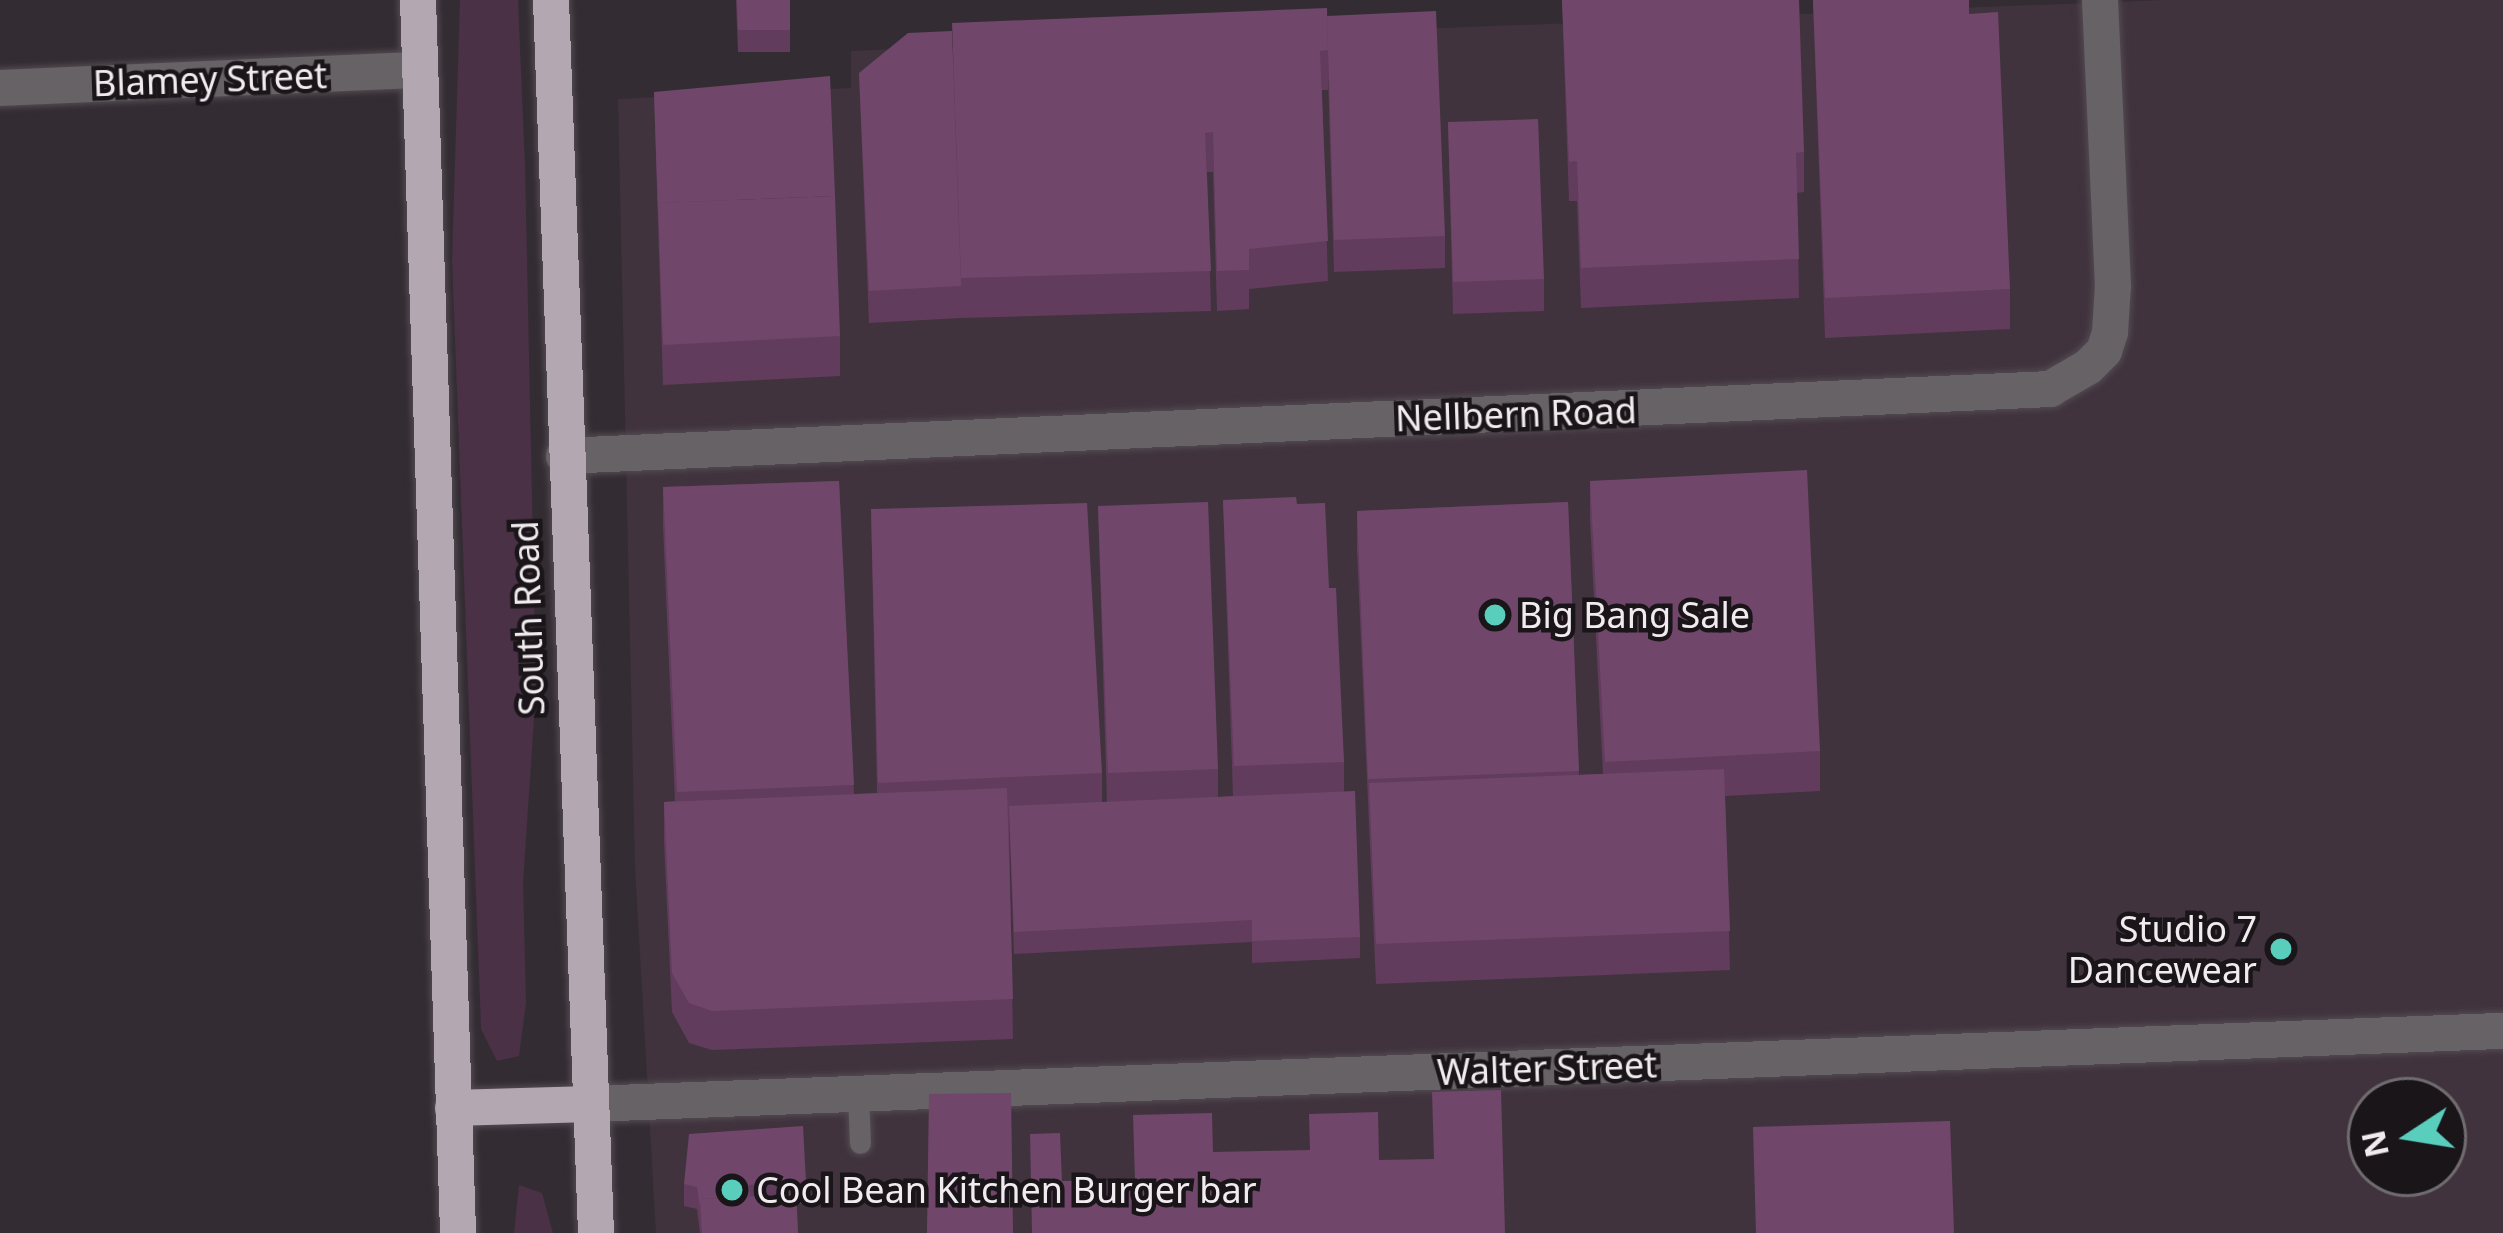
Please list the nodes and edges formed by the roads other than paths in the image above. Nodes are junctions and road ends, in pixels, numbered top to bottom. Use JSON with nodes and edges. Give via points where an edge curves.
{"nodes":[{"id":1,"x":418,"y":0,"type":"edge"},
{"id":2,"x":551,"y":0,"type":"edge"},
{"id":3,"x":2100,"y":0,"type":"edge"},
{"id":4,"x":420,"y":70,"type":"junction"},
{"id":5,"x":0,"y":88,"type":"edge"},
{"id":6,"x":564,"y":456,"type":"junction"},
{"id":7,"x":2503,"y":1031,"type":"edge"},
{"id":8,"x":858,"y":1094,"type":"junction"},
{"id":9,"x":590,"y":1104,"type":"junction"},
{"id":10,"x":453,"y":1108,"type":"junction"},
{"id":11,"x":860,"y":1143,"type":"dead end"},
{"id":12,"x":458,"y":1233,"type":"edge"},
{"id":13,"x":596,"y":1233,"type":"edge"}],
"edges":[{"from":1,"to":4,"type":"highway"},
{"from":2,"to":6,"type":"highway","name":"South Road"},
{"from":3,"to":6,"type":"street","name":"Nellbern Road","via":[[2110,332],[2088,367],[2050,389]]},
{"from":4,"to":5,"type":"street","name":"Blamey Street"},
{"from":4,"to":10,"type":"highway"},
{"from":6,"to":9,"type":"highway","name":"South Road"},
{"from":7,"to":8,"type":"street","name":"Walter Street"},
{"from":8,"to":9,"type":"street","name":"Walter Street"},
{"from":8,"to":11,"type":"lane"},
{"from":9,"to":10,"type":"highway"},
{"from":9,"to":13,"type":"highway","name":"South Road"},
{"from":10,"to":12,"type":"highway"}]}
